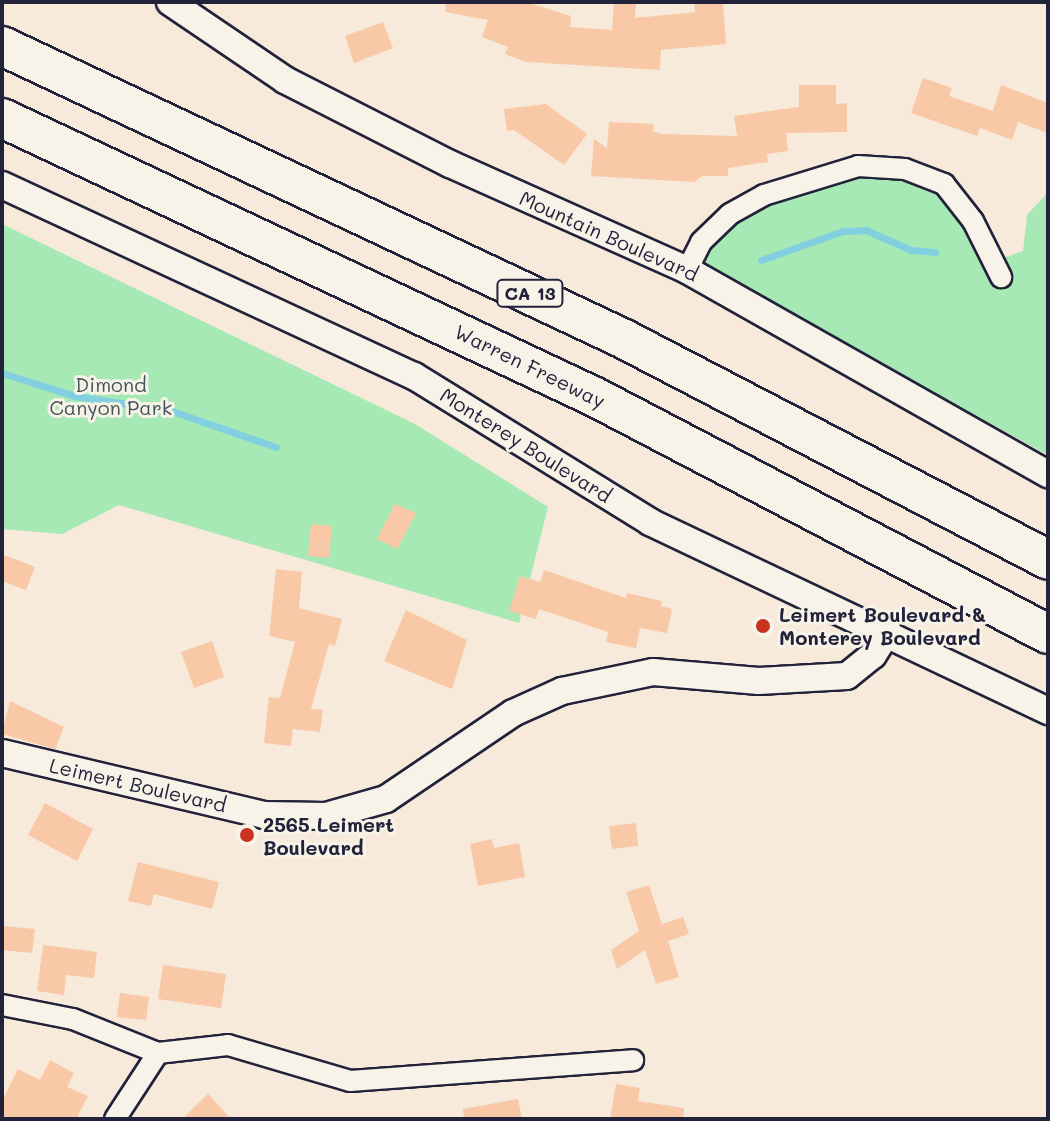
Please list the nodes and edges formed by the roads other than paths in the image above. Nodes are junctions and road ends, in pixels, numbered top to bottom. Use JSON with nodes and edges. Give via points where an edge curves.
{"nodes":[{"id":1,"x":170,"y":2,"type":"edge"},
{"id":2,"x":2,"y":46,"type":"edge"},
{"id":3,"x":2,"y":118,"type":"edge"},
{"id":4,"x":2,"y":126,"type":"edge"},
{"id":5,"x":2,"y":185,"type":"edge"},
{"id":6,"x":174,"y":198,"type":"junction"},
{"id":7,"x":687,"y":270,"type":"junction"},
{"id":8,"x":1001,"y":277,"type":"dead end"},
{"id":9,"x":1048,"y":474,"type":"edge"},
{"id":10,"x":1048,"y":560,"type":"edge"},
{"id":11,"x":888,"y":631,"type":"junction"},
{"id":12,"x":1048,"y":634,"type":"edge"},
{"id":13,"x":1048,"y":711,"type":"edge"},
{"id":14,"x":2,"y":753,"type":"edge"},
{"id":15,"x":2,"y":1005,"type":"edge"},
{"id":16,"x":158,"y":1053,"type":"junction"},
{"id":17,"x":633,"y":1060,"type":"dead end"},
{"id":18,"x":115,"y":1119,"type":"edge"}],
"edges":[{"from":1,"to":7,"type":"street","name":"Mountain Boulevard","via":[[285,80],[450,164]]},
{"from":2,"to":10,"type":"highway","number":"CA 13","via":[[624,339]]},
{"from":3,"to":6,"type":"highway","name":"Warren Freeway"},
{"from":4,"to":6,"type":"highway"},
{"from":5,"to":11,"type":"street","name":"Monterey Boulevard","via":[[414,376],[650,522]]},
{"from":6,"to":12,"type":"highway","name":"Warren Freeway","via":[[595,397]]},
{"from":7,"to":8,"type":"street","via":[[701,242],[730,214],[764,195],[858,166],[905,169],[944,184],[973,221]]},
{"from":7,"to":9,"type":"street","name":"Mountain Boulevard"},
{"from":11,"to":13,"type":"street","name":"Monterey Boulevard"},
{"from":11,"to":14,"type":"street","name":"Leimert Boulevard","via":[[873,655],[847,676],[759,681],[653,672],[562,691],[513,713],[386,799],[326,816],[264,815]]},
{"from":15,"to":16,"type":"street","via":[[73,1019]]},
{"from":16,"to":17,"type":"street","via":[[228,1045],[350,1081]]},
{"from":16,"to":18,"type":"street"}]}
